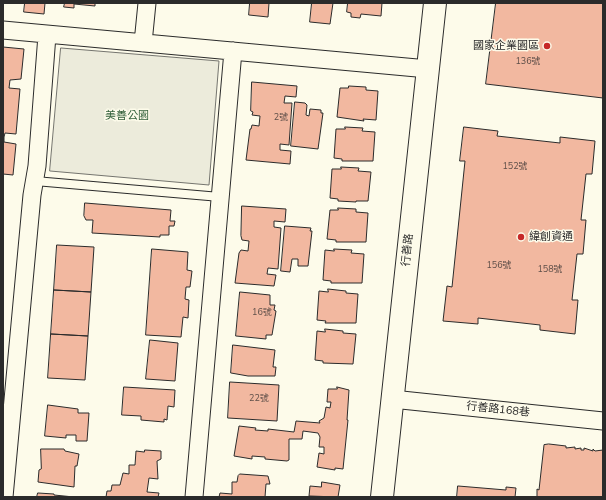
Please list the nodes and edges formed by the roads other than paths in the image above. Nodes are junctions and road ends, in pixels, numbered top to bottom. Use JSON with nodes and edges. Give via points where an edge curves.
{"nodes":[{"id":1,"x":147,"y":3,"type":"edge"},
{"id":2,"x":435,"y":3,"type":"edge"},
{"id":3,"x":3,"y":30,"type":"edge"},
{"id":4,"x":46,"y":35,"type":"junction"},
{"id":5,"x":143,"y":43,"type":"junction"},
{"id":6,"x":233,"y":52,"type":"junction"},
{"id":7,"x":428,"y":69,"type":"junction"},
{"id":8,"x":35,"y":181,"type":"junction"},
{"id":9,"x":220,"y":197,"type":"junction"},
{"id":10,"x":392,"y":399,"type":"junction"},
{"id":11,"x":603,"y":421,"type":"edge"},
{"id":12,"x":4,"y":497,"type":"edge"},
{"id":13,"x":194,"y":497,"type":"edge"},
{"id":14,"x":382,"y":497,"type":"edge"}],
"edges":[{"from":1,"to":5,"type":"street"},
{"from":2,"to":7,"type":"street","name":"行善路"},
{"from":3,"to":4,"type":"street"},
{"from":4,"to":5,"type":"street"},
{"from":4,"to":8,"type":"street"},
{"from":5,"to":6,"type":"street"},
{"from":6,"to":7,"type":"street"},
{"from":6,"to":9,"type":"street"},
{"from":7,"to":10,"type":"street","name":"行善路"},
{"from":8,"to":9,"type":"lane"},
{"from":8,"to":12,"type":"street"},
{"from":9,"to":13,"type":"street"},
{"from":10,"to":11,"type":"street","name":"行善路168巷"},
{"from":10,"to":14,"type":"street","name":"行善路"}]}
